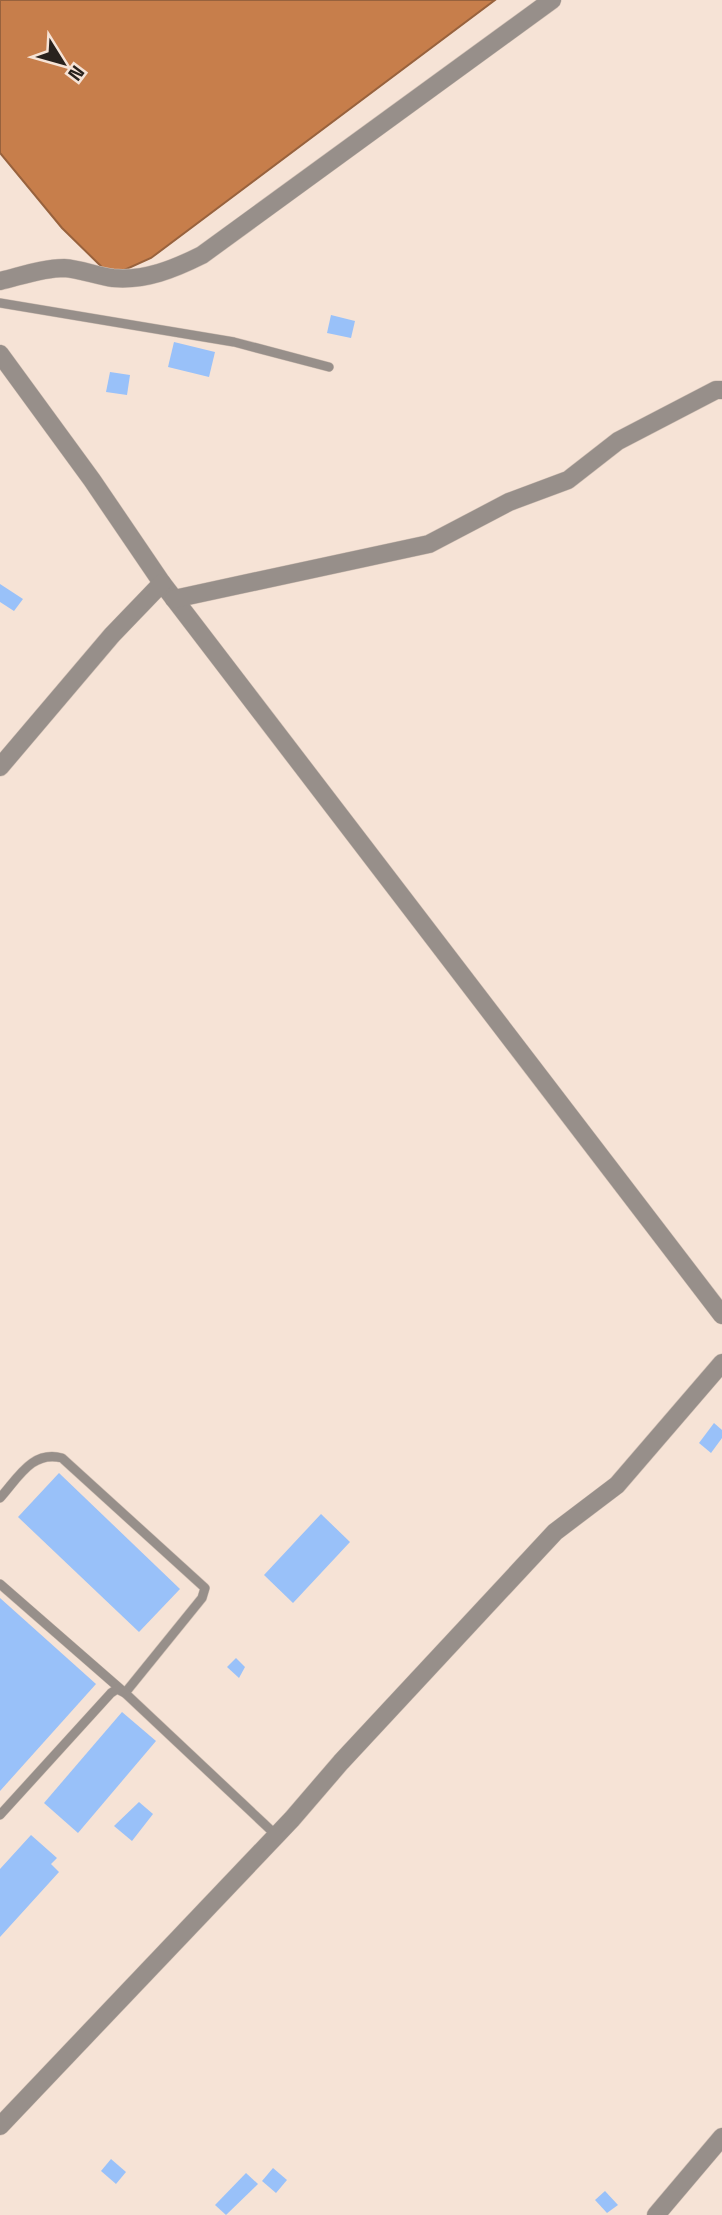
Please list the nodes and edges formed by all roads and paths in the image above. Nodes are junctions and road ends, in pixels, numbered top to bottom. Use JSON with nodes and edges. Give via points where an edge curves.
{"nodes":[{"id":1,"x":552,"y":0,"type":"edge"},
{"id":2,"x":0,"y":281,"type":"edge"},
{"id":3,"x":0,"y":303,"type":"edge"},
{"id":4,"x":0,"y":354,"type":"edge"},
{"id":5,"x":329,"y":367,"type":"dead end"},
{"id":6,"x":722,"y":390,"type":"edge"},
{"id":7,"x":162,"y":583,"type":"junction"},
{"id":8,"x":174,"y":599,"type":"junction"},
{"id":9,"x":0,"y":767,"type":"edge"},
{"id":10,"x":722,"y":1315,"type":"edge"},
{"id":11,"x":722,"y":1363,"type":"edge"},
{"id":12,"x":0,"y":1498,"type":"edge"},
{"id":13,"x":0,"y":1584,"type":"edge"},
{"id":14,"x":125,"y":1693,"type":"junction"},
{"id":15,"x":0,"y":1815,"type":"edge"},
{"id":16,"x":276,"y":1835,"type":"junction"},
{"id":17,"x":0,"y":2126,"type":"edge"},
{"id":18,"x":722,"y":2137,"type":"edge"},
{"id":19,"x":656,"y":2215,"type":"edge"}],
"edges":[{"from":1,"to":2,"type":"street","via":[[202,255],[170,271],[145,276],[113,278],[62,268]]},
{"from":3,"to":5,"type":"lane","via":[[234,342]]},
{"from":4,"to":7,"type":"street"},
{"from":6,"to":8,"type":"street","via":[[618,441],[568,480],[509,502],[429,544]]},
{"from":7,"to":8,"type":"street"},
{"from":7,"to":9,"type":"street"},
{"from":8,"to":10,"type":"street"},
{"from":11,"to":16,"type":"street","via":[[618,1485],[555,1532]]},
{"from":12,"to":14,"type":"lane","via":[[36,1458],[62,1458],[205,1588],[202,1598]]},
{"from":13,"to":14,"type":"lane"},
{"from":14,"to":15,"type":"lane","via":[[117,1689],[111,1693]]},
{"from":14,"to":16,"type":"lane"},
{"from":16,"to":17,"type":"street"},
{"from":18,"to":19,"type":"street"}]}
